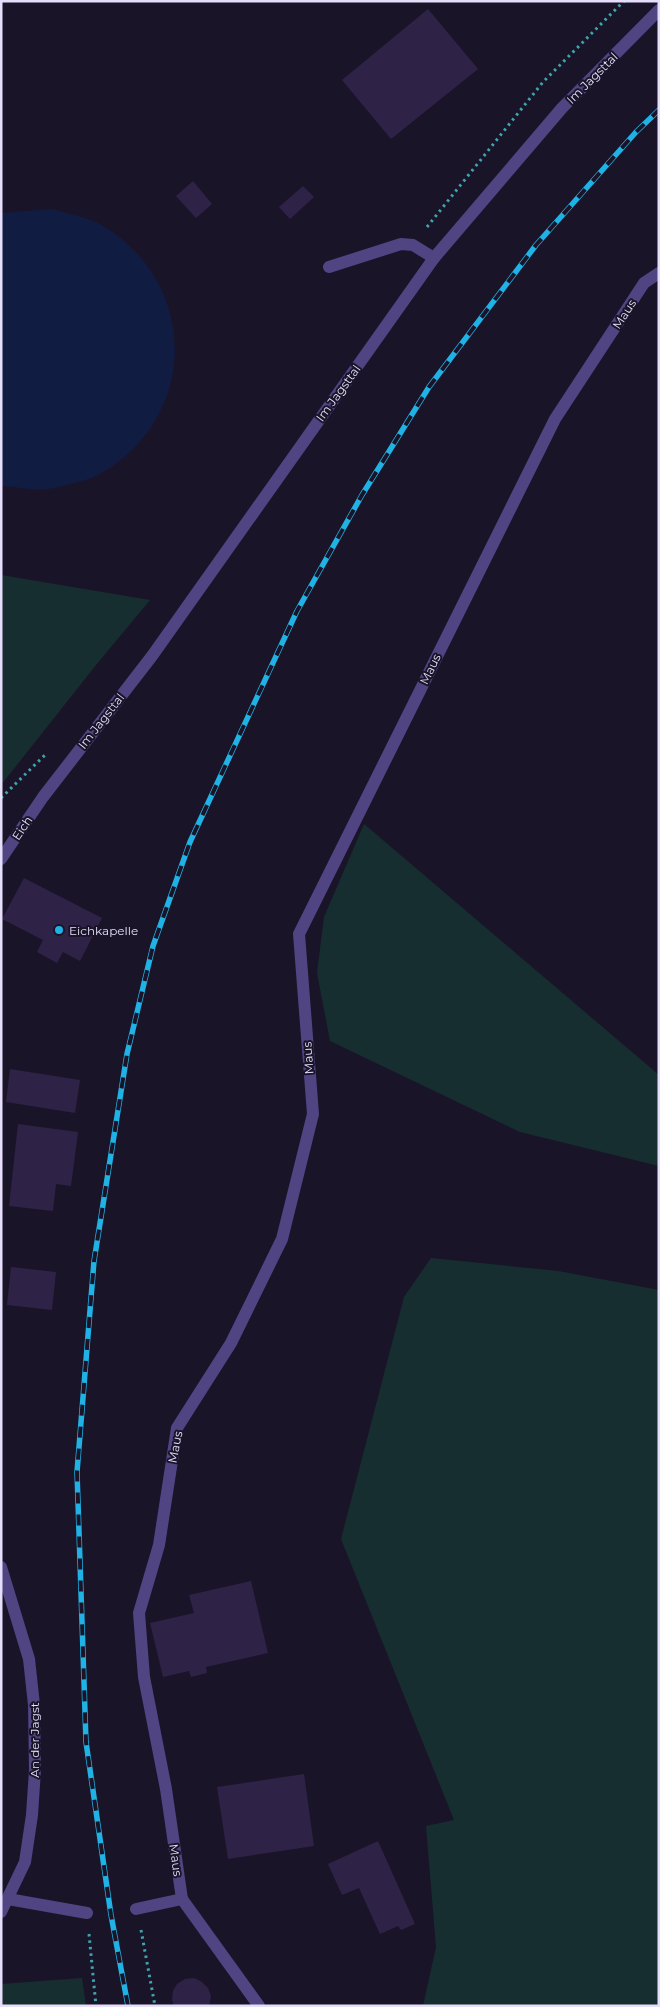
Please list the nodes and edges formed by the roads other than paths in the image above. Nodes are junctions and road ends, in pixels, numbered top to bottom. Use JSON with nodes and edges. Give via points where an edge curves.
{"nodes":[{"id":1,"x":659,"y":10,"type":"edge"},
{"id":2,"x":434,"y":258,"type":"junction"},
{"id":3,"x":329,"y":267,"type":"dead end"},
{"id":4,"x":659,"y":273,"type":"edge"},
{"id":5,"x":43,"y":797,"type":"joint"},
{"id":6,"x":1,"y":859,"type":"edge"},
{"id":7,"x":1,"y":1566,"type":"edge"},
{"id":8,"x":8,"y":1899,"type":"junction"},
{"id":9,"x":182,"y":1899,"type":"junction"},
{"id":10,"x":136,"y":1909,"type":"road end"},
{"id":11,"x":1,"y":1912,"type":"edge"},
{"id":12,"x":87,"y":1913,"type":"road end"},
{"id":13,"x":259,"y":2006,"type":"edge"}],
"edges":[{"from":1,"to":2,"type":"street","name":"Im Jagsttal","via":[[562,108]]},
{"from":2,"to":3,"type":"street","via":[[413,245],[401,244]]},
{"from":2,"to":5,"type":"street","name":"Im Jagsttal","via":[[152,656]]},
{"from":4,"to":9,"type":"street","name":"Maus","via":[[644,283],[555,419],[299,934],[313,1114],[282,1239],[231,1342],[178,1428],[159,1544],[140,1613],[144,1677],[166,1789]]},
{"from":5,"to":6,"type":"street","name":"Eich"},
{"from":7,"to":8,"type":"street","name":"An der Jagst","via":[[29,1659],[34,1705],[32,1815],[24,1862]]},
{"from":8,"to":11,"type":"street","name":"An der Jagst"},
{"from":8,"to":12,"type":"street"},
{"from":9,"to":10,"type":"street"},
{"from":9,"to":13,"type":"street","name":"Maus"}]}
